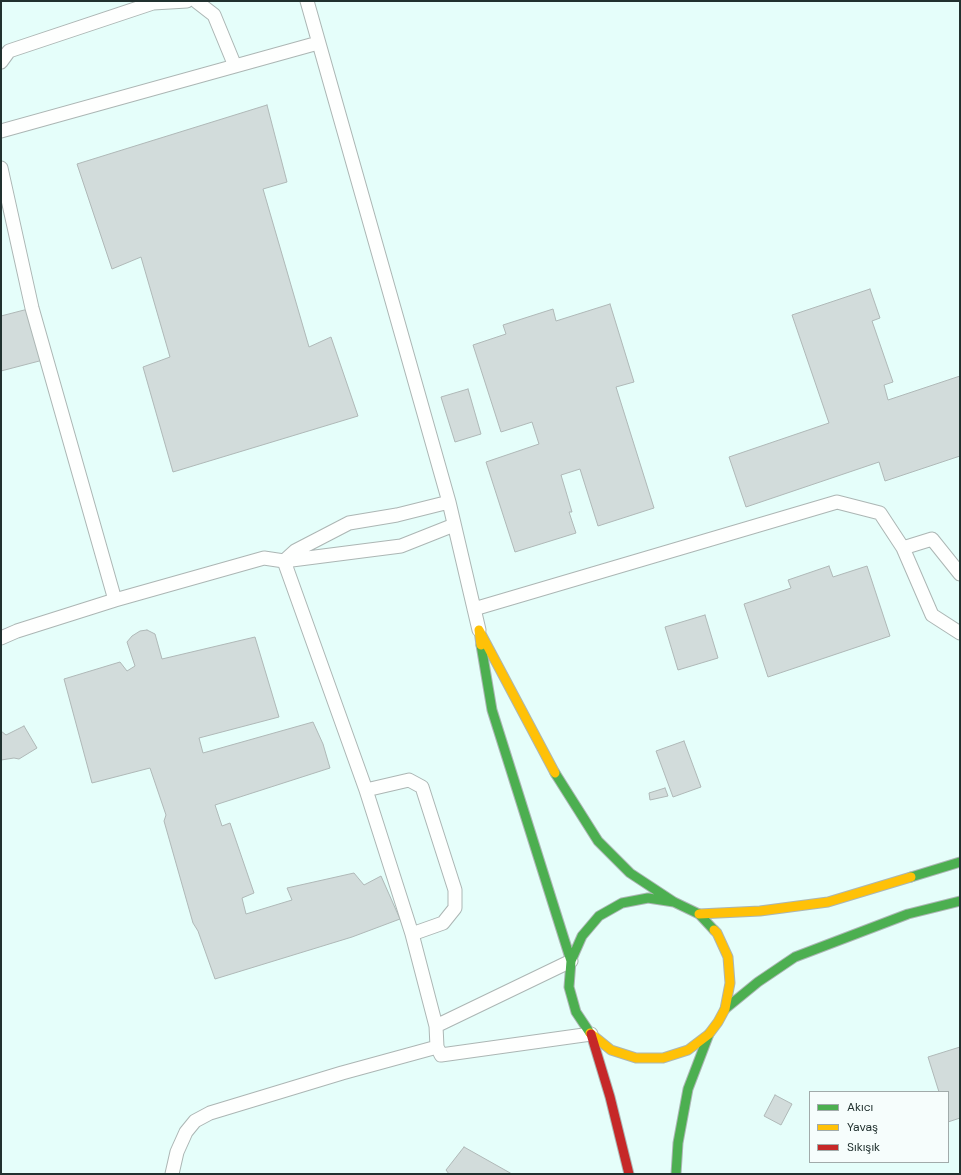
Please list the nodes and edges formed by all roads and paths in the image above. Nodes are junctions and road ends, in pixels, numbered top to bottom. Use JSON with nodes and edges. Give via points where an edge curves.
{"nodes":[{"id":1,"x":187,"y":1,"type":"edge"},
{"id":2,"x":196,"y":1,"type":"edge"},
{"id":3,"x":306,"y":1,"type":"edge"},
{"id":4,"x":318,"y":43,"type":"junction"},
{"id":5,"x":1,"y":62,"type":"edge"},
{"id":6,"x":235,"y":66,"type":"junction"},
{"id":7,"x":1,"y":131,"type":"edge"},
{"id":8,"x":1,"y":168,"type":"edge"},
{"id":9,"x":448,"y":502,"type":"junction"},
{"id":10,"x":454,"y":525,"type":"junction"},
{"id":11,"x":903,"y":548,"type":"junction"},
{"id":12,"x":284,"y":561,"type":"junction"},
{"id":13,"x":960,"y":574,"type":"edge"},
{"id":14,"x":115,"y":600,"type":"junction"},
{"id":15,"x":474,"y":609,"type":"junction"},
{"id":16,"x":479,"y":630,"type":"junction"},
{"id":17,"x":960,"y":633,"type":"edge"},
{"id":18,"x":1,"y":638,"type":"edge"},
{"id":19,"x":366,"y":790,"type":"junction"},
{"id":20,"x":960,"y":862,"type":"edge"},
{"id":21,"x":960,"y":901,"type":"edge"},
{"id":22,"x":674,"y":902,"type":"junction"},
{"id":23,"x":698,"y":914,"type":"junction"},
{"id":24,"x":412,"y":934,"type":"junction"},
{"id":25,"x":572,"y":960,"type":"junction"},
{"id":26,"x":725,"y":1009,"type":"junction"},
{"id":27,"x":436,"y":1026,"type":"junction"},
{"id":28,"x":590,"y":1034,"type":"junction"},
{"id":29,"x":708,"y":1034,"type":"junction"},
{"id":30,"x":437,"y":1047,"type":"junction"},
{"id":31,"x":172,"y":1174,"type":"edge"},
{"id":32,"x":629,"y":1174,"type":"edge"},
{"id":33,"x":676,"y":1174,"type":"edge"}],
"edges":[{"from":1,"to":5,"type":"lane","via":[[153,3],[9,51]]},
{"from":2,"to":6,"type":"lane","via":[[214,15]]},
{"from":3,"to":4,"type":"lane"},
{"from":4,"to":6,"type":"lane"},
{"from":4,"to":9,"type":"lane"},
{"from":6,"to":7,"type":"lane"},
{"from":8,"to":14,"type":"lane","via":[[32,308]]},
{"from":9,"to":10,"type":"lane"},
{"from":9,"to":12,"type":"lane","via":[[397,515],[348,523],[295,551]]},
{"from":10,"to":12,"type":"lane","via":[[401,546]]},
{"from":10,"to":15,"type":"lane"},
{"from":11,"to":13,"type":"lane","via":[[932,539]]},
{"from":11,"to":15,"type":"lane","via":[[880,513],[837,502]]},
{"from":11,"to":17,"type":"lane","via":[[932,615]]},
{"from":12,"to":14,"type":"lane","via":[[264,558]]},
{"from":12,"to":19,"type":"lane"},
{"from":14,"to":18,"type":"lane"},
{"from":15,"to":16,"type":"lane"},
{"from":16,"to":22,"type":"street","via":[[548,762],[598,841],[630,873]]},
{"from":16,"to":25,"type":"street","via":[[492,710]]},
{"from":19,"to":24,"type":"lane"},
{"from":19,"to":24,"type":"lane","via":[[409,780],[422,786],[455,890],[455,908],[443,923]]},
{"from":20,"to":23,"type":"street","via":[[828,902],[760,911]]},
{"from":21,"to":26,"type":"street","via":[[908,914],[795,958],[758,982]]},
{"from":22,"to":23,"type":"street"},
{"from":22,"to":25,"type":"street","via":[[648,898],[622,903],[599,916],[582,936]]},
{"from":23,"to":26,"type":"street","via":[[717,933],[728,957],[730,983]]},
{"from":24,"to":27,"type":"lane"},
{"from":25,"to":27,"type":"lane"},
{"from":25,"to":28,"type":"street","via":[[569,986],[576,1012]]},
{"from":26,"to":29,"type":"street"},
{"from":27,"to":30,"type":"lane"},
{"from":28,"to":29,"type":"street","via":[[611,1050],[636,1058],[663,1058],[688,1050]]},
{"from":28,"to":30,"type":"lane","via":[[441,1056]]},
{"from":28,"to":32,"type":"street","via":[[610,1097]]},
{"from":29,"to":33,"type":"street","via":[[688,1089],[678,1143]]},
{"from":30,"to":31,"type":"lane","via":[[210,1113],[195,1121],[186,1132]]}]}
